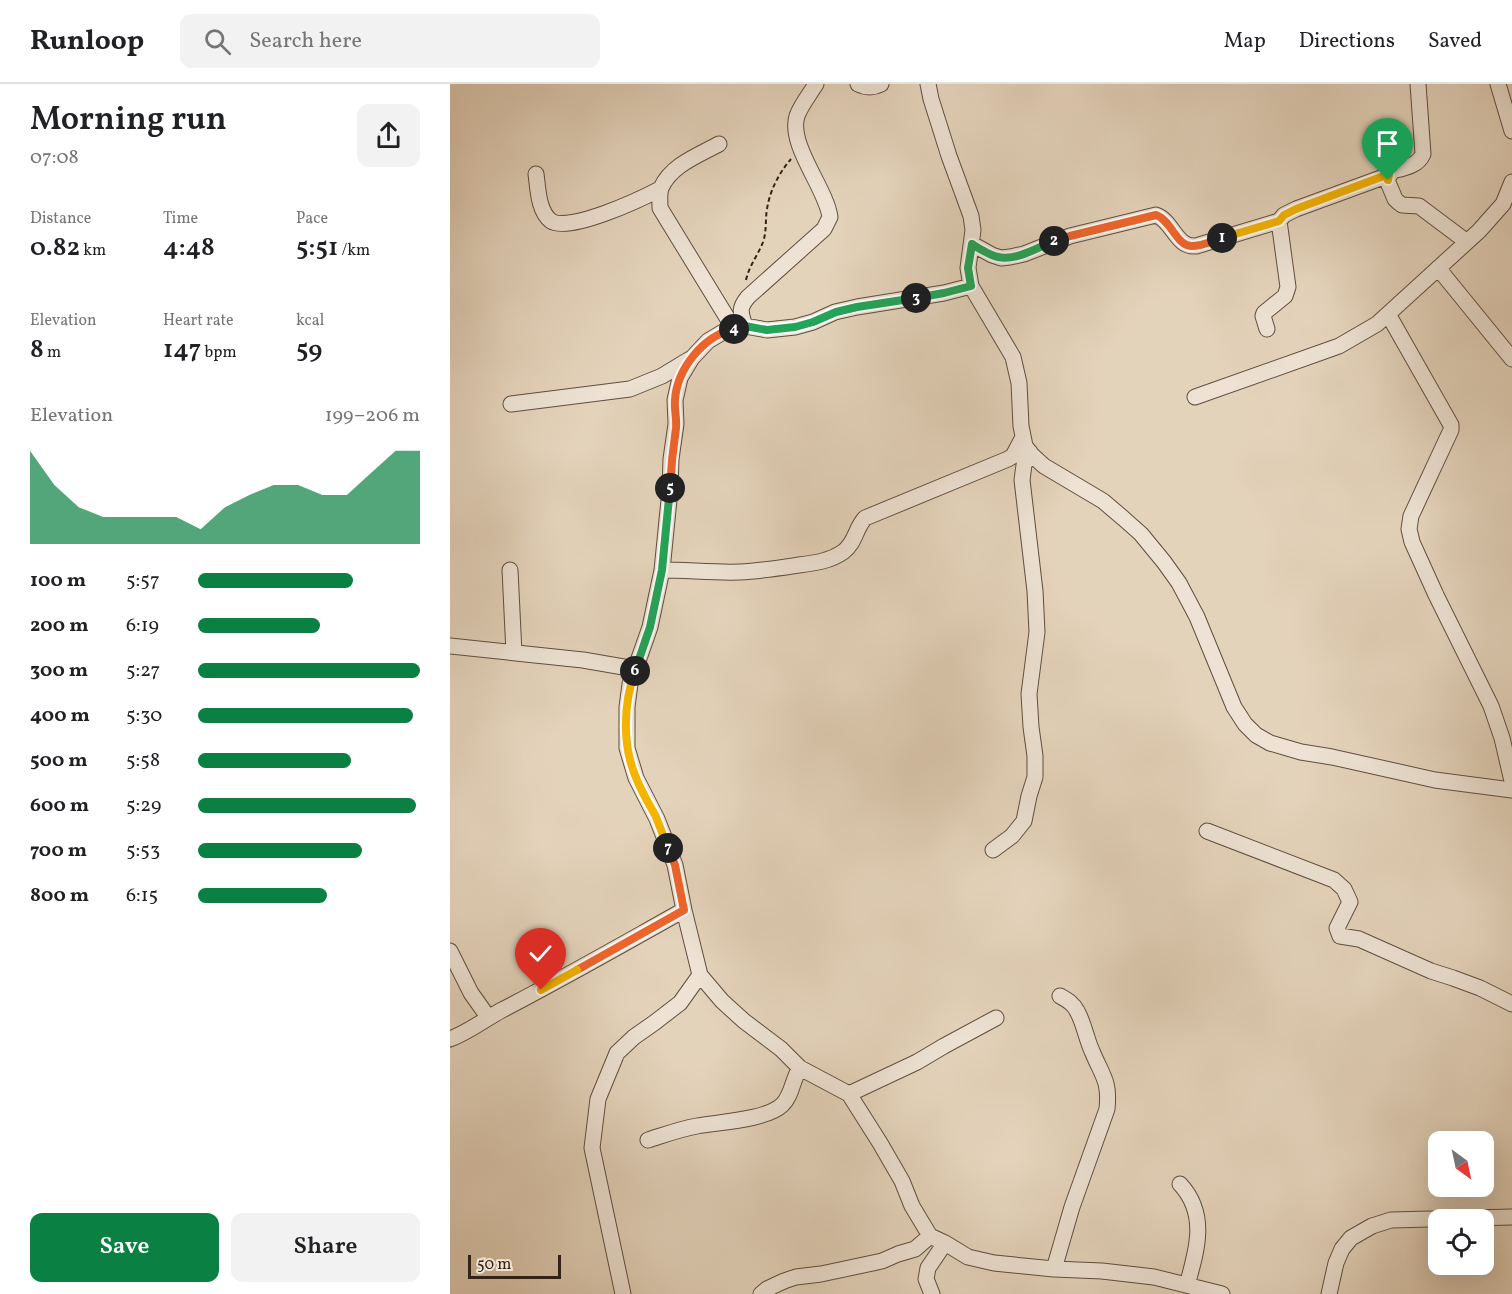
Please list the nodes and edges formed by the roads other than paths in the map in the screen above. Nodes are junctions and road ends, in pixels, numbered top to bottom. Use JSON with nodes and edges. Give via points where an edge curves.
{"nodes":[{"id":1,"x":816,"y":84,"type":"edge"},
{"id":2,"x":858,"y":84,"type":"edge"},
{"id":3,"x":880,"y":84,"type":"edge"},
{"id":4,"x":928,"y":84,"type":"edge"},
{"id":5,"x":1419,"y":84,"type":"edge"},
{"id":6,"x":1498,"y":84,"type":"edge"},
{"id":7,"x":1512,"y":131,"type":"edge"},
{"id":8,"x":719,"y":144,"type":"dead end"},
{"id":9,"x":536,"y":174,"type":"dead end"},
{"id":10,"x":1389,"y":174,"type":"junction"},
{"id":11,"x":1512,"y":182,"type":"edge"},
{"id":12,"x":660,"y":189,"type":"junction"},
{"id":13,"x":1279,"y":221,"type":"junction"},
{"id":14,"x":1467,"y":242,"type":"junction"},
{"id":15,"x":972,"y":244,"type":"junction"},
{"id":16,"x":1438,"y":268,"type":"junction"},
{"id":17,"x":971,"y":286,"type":"junction"},
{"id":18,"x":1388,"y":314,"type":"junction"},
{"id":19,"x":739,"y":328,"type":"junction"},
{"id":20,"x":1267,"y":330,"type":"dead end"},
{"id":21,"x":692,"y":358,"type":"junction"},
{"id":22,"x":1512,"y":358,"type":"edge"},
{"id":23,"x":1195,"y":397,"type":"dead end"},
{"id":24,"x":511,"y":404,"type":"dead end"},
{"id":25,"x":1023,"y":437,"type":"junction"},
{"id":26,"x":1030,"y":452,"type":"junction"},
{"id":27,"x":510,"y":570,"type":"dead end"},
{"id":28,"x":662,"y":570,"type":"junction"},
{"id":29,"x":450,"y":646,"type":"edge"},
{"id":30,"x":514,"y":653,"type":"junction"},
{"id":31,"x":635,"y":669,"type":"junction"},
{"id":32,"x":1512,"y":780,"type":"edge"},
{"id":33,"x":1512,"y":790,"type":"edge"},
{"id":34,"x":1207,"y":831,"type":"dead end"},
{"id":35,"x":993,"y":850,"type":"dead end"},
{"id":36,"x":684,"y":910,"type":"junction"},
{"id":37,"x":450,"y":951,"type":"edge"},
{"id":38,"x":700,"y":975,"type":"junction"},
{"id":39,"x":1059,"y":996,"type":"dead end"},
{"id":40,"x":1512,"y":1004,"type":"edge"},
{"id":41,"x":488,"y":1017,"type":"junction"},
{"id":42,"x":996,"y":1018,"type":"dead end"},
{"id":43,"x":450,"y":1039,"type":"edge"},
{"id":44,"x":800,"y":1068,"type":"junction"},
{"id":45,"x":849,"y":1094,"type":"junction"},
{"id":46,"x":648,"y":1140,"type":"dead end"},
{"id":47,"x":1180,"y":1184,"type":"dead end"},
{"id":48,"x":1512,"y":1217,"type":"edge"},
{"id":49,"x":930,"y":1236,"type":"junction"},
{"id":50,"x":945,"y":1243,"type":"junction"},
{"id":51,"x":1054,"y":1269,"type":"junction"},
{"id":52,"x":1187,"y":1285,"type":"junction"},
{"id":53,"x":623,"y":1294,"type":"edge"},
{"id":54,"x":761,"y":1294,"type":"edge"},
{"id":55,"x":932,"y":1294,"type":"edge"},
{"id":56,"x":1222,"y":1294,"type":"edge"},
{"id":57,"x":1329,"y":1294,"type":"edge"}],
"edges":[{"from":1,"to":19,"type":"street","via":[[797,118],[797,136],[830,217],[824,228],[741,305]]},
{"from":2,"to":3,"type":"street"},
{"from":4,"to":15,"type":"street","via":[[971,216]]},
{"from":5,"to":10,"type":"street","via":[[1424,154],[1417,163]]},
{"from":6,"to":7,"type":"street"},
{"from":8,"to":12,"type":"street","via":[[682,163]]},
{"from":9,"to":12,"type":"street","via":[[542,210],[559,224],[622,207]]},
{"from":10,"to":13,"type":"street","via":[[1296,209]]},
{"from":10,"to":14,"type":"street","via":[[1388,184],[1398,202],[1419,206]]},
{"from":11,"to":14,"type":"street","via":[[1503,204]]},
{"from":12,"to":19,"type":"street","via":[[660,208]]},
{"from":13,"to":15,"type":"street","via":[[1189,247],[1156,215],[1070,236],[1010,257],[992,255]]},
{"from":13,"to":20,"type":"street","via":[[1288,287],[1285,296],[1264,313]]},
{"from":14,"to":16,"type":"street"},
{"from":15,"to":17,"type":"street","via":[[968,268]]},
{"from":16,"to":18,"type":"street"},
{"from":16,"to":22,"type":"street"},
{"from":17,"to":19,"type":"street","via":[[857,307],[795,327]]},
{"from":17,"to":25,"type":"street","via":[[1012,357],[1019,383]]},
{"from":18,"to":23,"type":"street","via":[[1340,346]]},
{"from":18,"to":32,"type":"street","via":[[1451,425],[1411,516],[1412,542],[1491,706]]},
{"from":19,"to":21,"type":"street","via":[[708,341]]},
{"from":21,"to":24,"type":"street","via":[[630,389]]},
{"from":21,"to":28,"type":"street","via":[[680,378],[675,400]]},
{"from":25,"to":26,"type":"street"},
{"from":25,"to":28,"type":"street","via":[[1008,459],[865,518],[850,546],[824,561],[747,571]]},
{"from":26,"to":33,"type":"street","via":[[1044,466],[1103,501],[1141,534],[1164,562],[1197,617],[1234,707],[1256,735],[1301,752],[1435,780]]},
{"from":26,"to":35,"type":"street","via":[[1022,480],[1037,632],[1029,694],[1035,777],[1024,820],[1012,836]]},
{"from":27,"to":30,"type":"street"},
{"from":28,"to":31,"type":"street","via":[[650,627]]},
{"from":29,"to":30,"type":"street"},
{"from":30,"to":31,"type":"street"},
{"from":31,"to":36,"type":"street","via":[[627,708],[627,748],[636,778],[675,865]]},
{"from":34,"to":40,"type":"street","via":[[1334,880],[1350,902],[1337,928],[1340,936],[1359,939]]},
{"from":36,"to":38,"type":"street"},
{"from":36,"to":41,"type":"street"},
{"from":37,"to":41,"type":"street"},
{"from":38,"to":44,"type":"street","via":[[722,1001]]},
{"from":38,"to":53,"type":"street","via":[[680,1003],[617,1053],[598,1099],[592,1148]]},
{"from":39,"to":51,"type":"street","via":[[1077,1010],[1107,1084],[1108,1098]]},
{"from":41,"to":43,"type":"street"},
{"from":42,"to":45,"type":"street"},
{"from":44,"to":45,"type":"street"},
{"from":44,"to":46,"type":"street","via":[[789,1096],[771,1112],[694,1126]]},
{"from":45,"to":49,"type":"street"},
{"from":47,"to":52,"type":"street","via":[[1195,1206],[1197,1225]]},
{"from":48,"to":57,"type":"street","via":[[1391,1220],[1372,1226],[1350,1238],[1342,1249]]},
{"from":49,"to":50,"type":"street"},
{"from":49,"to":54,"type":"street","via":[[915,1249],[882,1261],[796,1277]]},
{"from":50,"to":51,"type":"street","via":[[968,1257]]},
{"from":50,"to":55,"type":"street","via":[[928,1268],[926,1279]]},
{"from":51,"to":52,"type":"street","via":[[1154,1277]]},
{"from":52,"to":56,"type":"street"}]}
